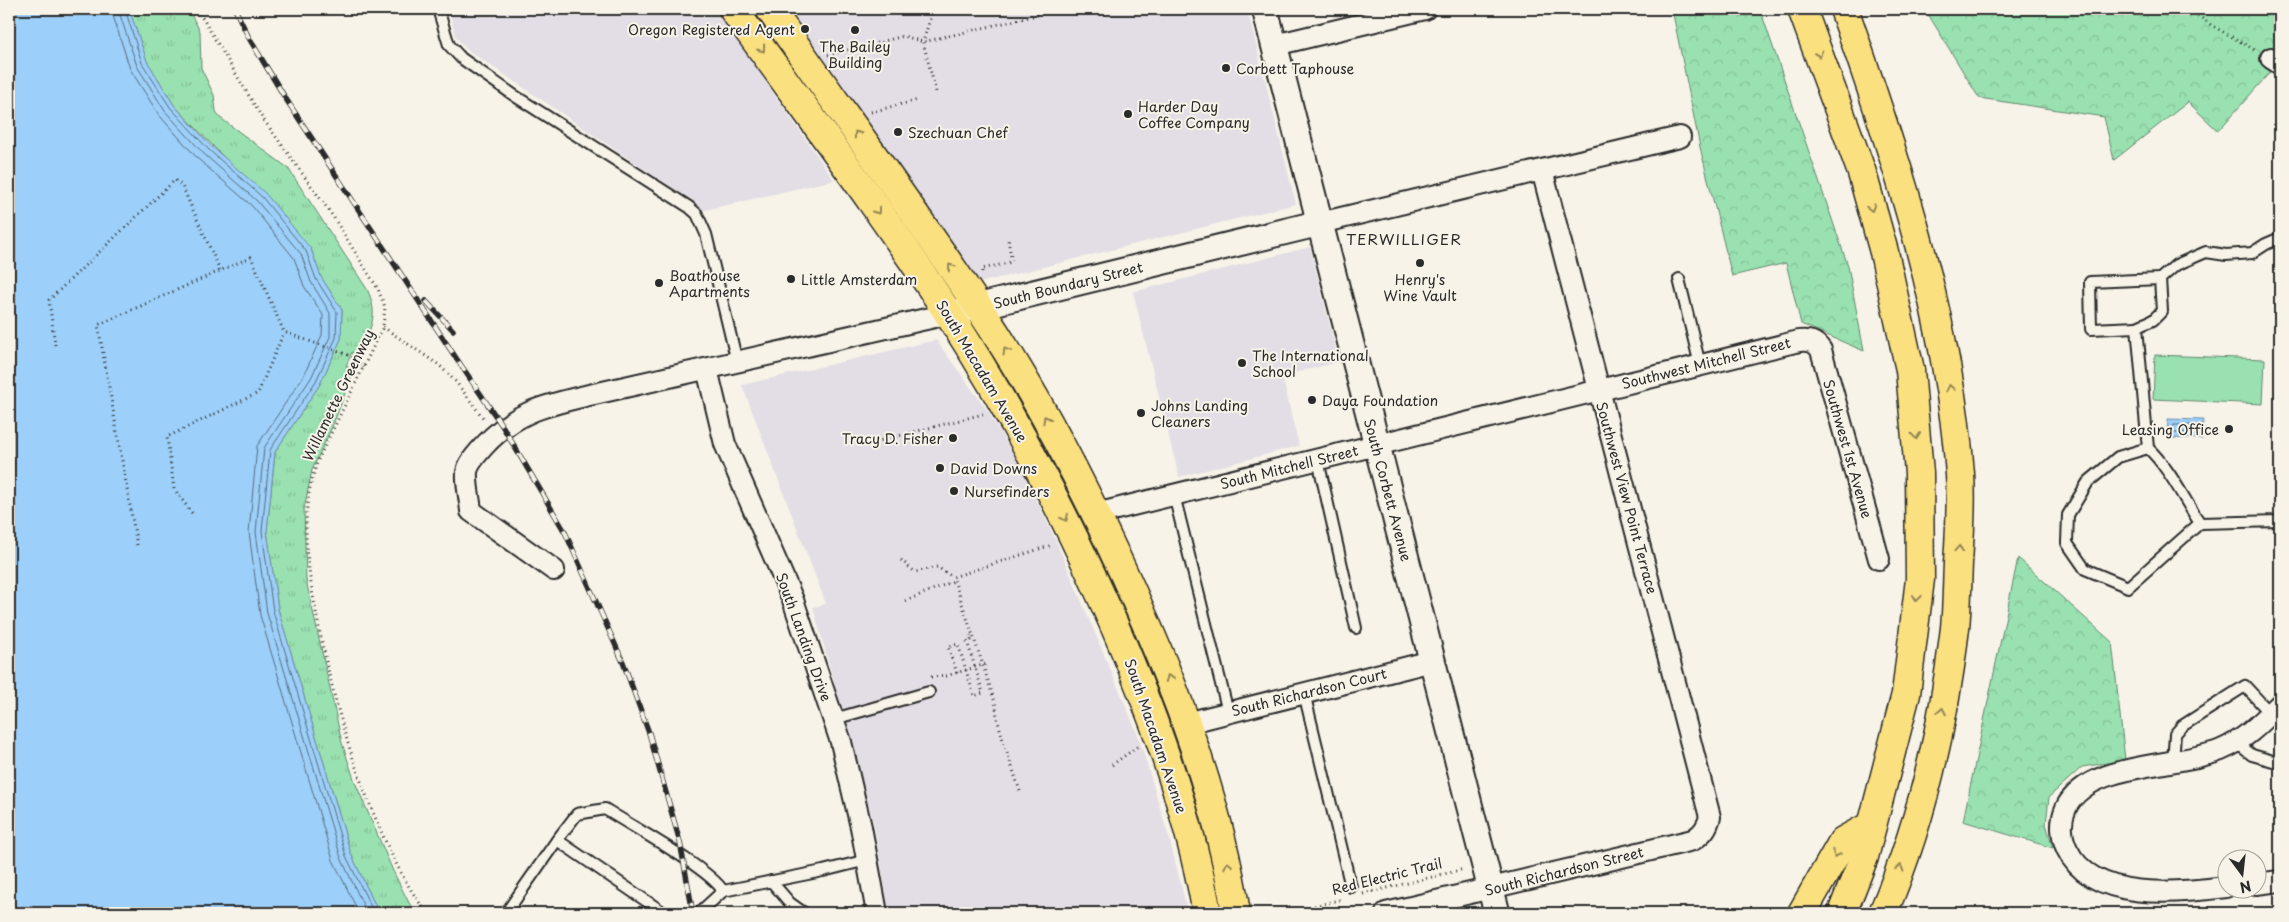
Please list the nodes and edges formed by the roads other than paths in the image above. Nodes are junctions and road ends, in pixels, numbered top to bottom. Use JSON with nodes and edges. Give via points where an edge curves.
{"nodes":[{"id":1,"x":438,"y":9,"type":"edge"},
{"id":2,"x":733,"y":9,"type":"edge"},
{"id":3,"x":770,"y":9,"type":"edge"},
{"id":4,"x":1266,"y":9,"type":"edge"},
{"id":5,"x":1425,"y":9,"type":"edge"},
{"id":6,"x":1802,"y":9,"type":"edge"},
{"id":7,"x":1844,"y":9,"type":"edge"},
{"id":8,"x":1275,"y":45,"type":"junction"},
{"id":9,"x":1680,"y":137,"type":"dead end"},
{"id":10,"x":1542,"y":170,"type":"junction"},
{"id":11,"x":1320,"y":224,"type":"junction"},
{"id":12,"x":2280,"y":238,"type":"edge"},
{"id":13,"x":1679,"y":280,"type":"dead end"},
{"id":14,"x":2160,"y":280,"type":"junction"},
{"id":15,"x":979,"y":307,"type":"junction"},
{"id":16,"x":948,"y":314,"type":"junction"},
{"id":17,"x":2137,"y":327,"type":"junction"},
{"id":18,"x":1814,"y":342,"type":"joint"},
{"id":19,"x":737,"y":362,"type":"junction"},
{"id":20,"x":1700,"y":365,"type":"junction"},
{"id":21,"x":707,"y":369,"type":"junction"},
{"id":22,"x":1598,"y":390,"type":"junction"},
{"id":23,"x":1376,"y":446,"type":"junction"},
{"id":24,"x":2148,"y":448,"type":"junction"},
{"id":25,"x":1318,"y":460,"type":"junction"},
{"id":26,"x":1174,"y":495,"type":"junction"},
{"id":27,"x":1096,"y":514,"type":"junction"},
{"id":28,"x":2280,"y":522,"type":"edge"},
{"id":29,"x":2200,"y":523,"type":"junction"},
{"id":30,"x":1879,"y":559,"type":"dead end"},
{"id":31,"x":554,"y":570,"type":"dead end"},
{"id":32,"x":1356,"y":628,"type":"dead end"},
{"id":33,"x":1126,"y":652,"type":"junction"},
{"id":34,"x":1432,"y":661,"type":"junction"},
{"id":35,"x":929,"y":692,"type":"dead end"},
{"id":36,"x":1304,"y":693,"type":"junction"},
{"id":37,"x":2275,"y":709,"type":"edge"},
{"id":38,"x":1228,"y":712,"type":"junction"},
{"id":39,"x":834,"y":719,"type":"junction"},
{"id":40,"x":1187,"y":723,"type":"junction"},
{"id":41,"x":2236,"y":743,"type":"junction"},
{"id":42,"x":2173,"y":762,"type":"junction"},
{"id":43,"x":2280,"y":764,"type":"edge"},
{"id":44,"x":1872,"y":825,"type":"junction"},
{"id":45,"x":1707,"y":827,"type":"joint"},
{"id":46,"x":556,"y":840,"type":"junction"},
{"id":47,"x":867,"y":860,"type":"junction"},
{"id":48,"x":770,"y":881,"type":"junction"},
{"id":49,"x":2280,"y":881,"type":"edge"},
{"id":50,"x":2266,"y":883,"type":"edge"},
{"id":51,"x":2216,"y":888,"type":"edge"},
{"id":52,"x":1492,"y":889,"type":"junction"},
{"id":53,"x":723,"y":891,"type":"junction"},
{"id":54,"x":1351,"y":892,"type":"road end"},
{"id":55,"x":506,"y":913,"type":"edge"},
{"id":56,"x":664,"y":913,"type":"edge"},
{"id":57,"x":699,"y":913,"type":"edge"},
{"id":58,"x":804,"y":913,"type":"edge"},
{"id":59,"x":876,"y":913,"type":"edge"},
{"id":60,"x":1207,"y":913,"type":"edge"},
{"id":61,"x":1236,"y":913,"type":"edge"},
{"id":62,"x":1386,"y":913,"type":"edge"},
{"id":63,"x":1497,"y":913,"type":"edge"},
{"id":64,"x":1802,"y":913,"type":"edge"},
{"id":65,"x":1842,"y":913,"type":"edge"},
{"id":66,"x":1883,"y":913,"type":"edge"}],
"edges":[{"from":1,"to":19,"type":"lane","via":[[449,45],[461,58],[697,214],[711,251]]},
{"from":2,"to":16,"type":"main road","name":"South Macadam Avenue","one_way":true},
{"from":15,"to":3,"type":"main road","name":"South Macadam Avenue","one_way":true},
{"from":4,"to":8,"type":"street","name":"South Corbett Avenue"},
{"from":5,"to":8,"type":"street"},
{"from":6,"to":44,"type":"main road","one_way":true,"via":[[1862,173],[1884,252],[1910,370],[1920,473],[1920,579],[1906,694]]},
{"from":66,"to":7,"type":"main road","one_way":true,"via":[[1894,888],[1929,774],[1945,694],[1955,627],[1961,522],[1960,476],[1953,405],[1912,214]]},
{"from":8,"to":11,"type":"street","name":"South Corbett Avenue"},
{"from":9,"to":10,"type":"street","name":"South Boundary Street"},
{"from":10,"to":11,"type":"street","name":"South Boundary Street"},
{"from":10,"to":22,"type":"street","name":"Southwest View Point Terrace"},
{"from":11,"to":15,"type":"street","name":"South Boundary Street"},
{"from":11,"to":23,"type":"street","name":"South Corbett Avenue"},
{"from":12,"to":14,"type":"lane","via":[[2252,253],[2206,252],[2176,265]]},
{"from":13,"to":20,"type":"lane"},
{"from":14,"to":17,"type":"lane","via":[[2162,311],[2153,320]]},
{"from":14,"to":17,"type":"lane","via":[[2090,282],[2091,329]]},
{"from":15,"to":16,"type":"street","name":"South Boundary Street"},
{"from":27,"to":15,"type":"main road","name":"South Macadam Avenue","one_way":true,"via":[[1032,393]]},
{"from":16,"to":19,"type":"street","name":"South Boundary Street"},
{"from":16,"to":33,"type":"main road","name":"South Macadam Avenue","one_way":true,"via":[[1035,459]]},
{"from":17,"to":24,"type":"lane"},
{"from":18,"to":20,"type":"street","name":"Southwest Mitchell Street","via":[[1799,341]]},
{"from":18,"to":30,"type":"street","name":"Southwest 1st Avenue","via":[[1821,350]]},
{"from":19,"to":21,"type":"street","name":"South Boundary Street"},
{"from":20,"to":22,"type":"street","name":"Southwest Mitchell Street"},
{"from":21,"to":31,"type":"street","name":"South Boundary Street","via":[[536,410],[518,417],[495,433],[477,454],[467,470],[471,511]]},
{"from":21,"to":39,"type":"street","name":"South Landing Drive","via":[[725,444],[793,600]]},
{"from":22,"to":23,"type":"street","name":"South Mitchell Street"},
{"from":22,"to":45,"type":"street","name":"Southwest View Point Terrace","via":[[1708,808],[1710,818]]},
{"from":23,"to":25,"type":"street","name":"South Mitchell Street"},
{"from":23,"to":34,"type":"street","name":"South Corbett Avenue"},
{"from":24,"to":29,"type":"lane","via":[[2164,464]]},
{"from":24,"to":29,"type":"lane","via":[[2118,458],[2088,482],[2068,515],[2067,543],[2085,570],[2128,587]]},
{"from":25,"to":26,"type":"street","name":"South Mitchell Street"},
{"from":25,"to":32,"type":"lane"},
{"from":26,"to":27,"type":"street","name":"South Mitchell Street"},
{"from":26,"to":38,"type":"lane"},
{"from":40,"to":27,"type":"main road","name":"South Macadam Avenue","one_way":true,"via":[[1138,603]]},
{"from":28,"to":29,"type":"lane"},
{"from":33,"to":40,"type":"main road","via":[[1154,701],[1170,719]]},
{"from":33,"to":60,"type":"main road","name":"South Macadam Avenue","via":[[1158,733],[1183,813]]},
{"from":34,"to":36,"type":"street","name":"South Richardson Court"},
{"from":34,"to":52,"type":"street","name":"South Corbett Avenue"},
{"from":35,"to":39,"type":"lane"},
{"from":36,"to":38,"type":"street","name":"South Richardson Court"},
{"from":36,"to":54,"type":"lane"},
{"from":37,"to":41,"type":"street"},
{"from":37,"to":42,"type":"lane","via":[[2245,686],[2182,726],[2176,734]]},
{"from":38,"to":40,"type":"street","name":"South Richardson Court"},
{"from":39,"to":47,"type":"street","name":"South Landing Drive"},
{"from":61,"to":40,"type":"main road","name":"South Macadam Avenue","one_way":true,"via":[[1217,816]]},
{"from":41,"to":42,"type":"street","via":[[2211,754]]},
{"from":41,"to":43,"type":"lane","via":[[2252,755]]},
{"from":42,"to":51,"type":"street","via":[[2114,774],[2084,787],[2072,797],[2063,816],[2066,846],[2074,860],[2088,873],[2106,883],[2170,892]]},
{"from":44,"to":64,"type":"main road","one_way":true,"via":[[1843,840]]},
{"from":44,"to":65,"type":"main road","via":[[1864,857]]},
{"from":45,"to":52,"type":"street","name":"South Richardson Street","via":[[1693,840]]},
{"from":46,"to":53,"type":"lane","via":[[578,814],[605,809],[683,858],[718,883]]},
{"from":46,"to":55,"type":"lane"},
{"from":46,"to":56,"type":"lane"},
{"from":47,"to":48,"type":"lane"},
{"from":47,"to":59,"type":"street","name":"South Landing Drive"},
{"from":48,"to":53,"type":"lane"},
{"from":48,"to":58,"type":"lane"},
{"from":49,"to":50,"type":"street"},
{"from":52,"to":62,"type":"street","name":"South Richardson Street"},
{"from":52,"to":63,"type":"street","name":"South Corbett Avenue"},
{"from":53,"to":57,"type":"lane"}]}
